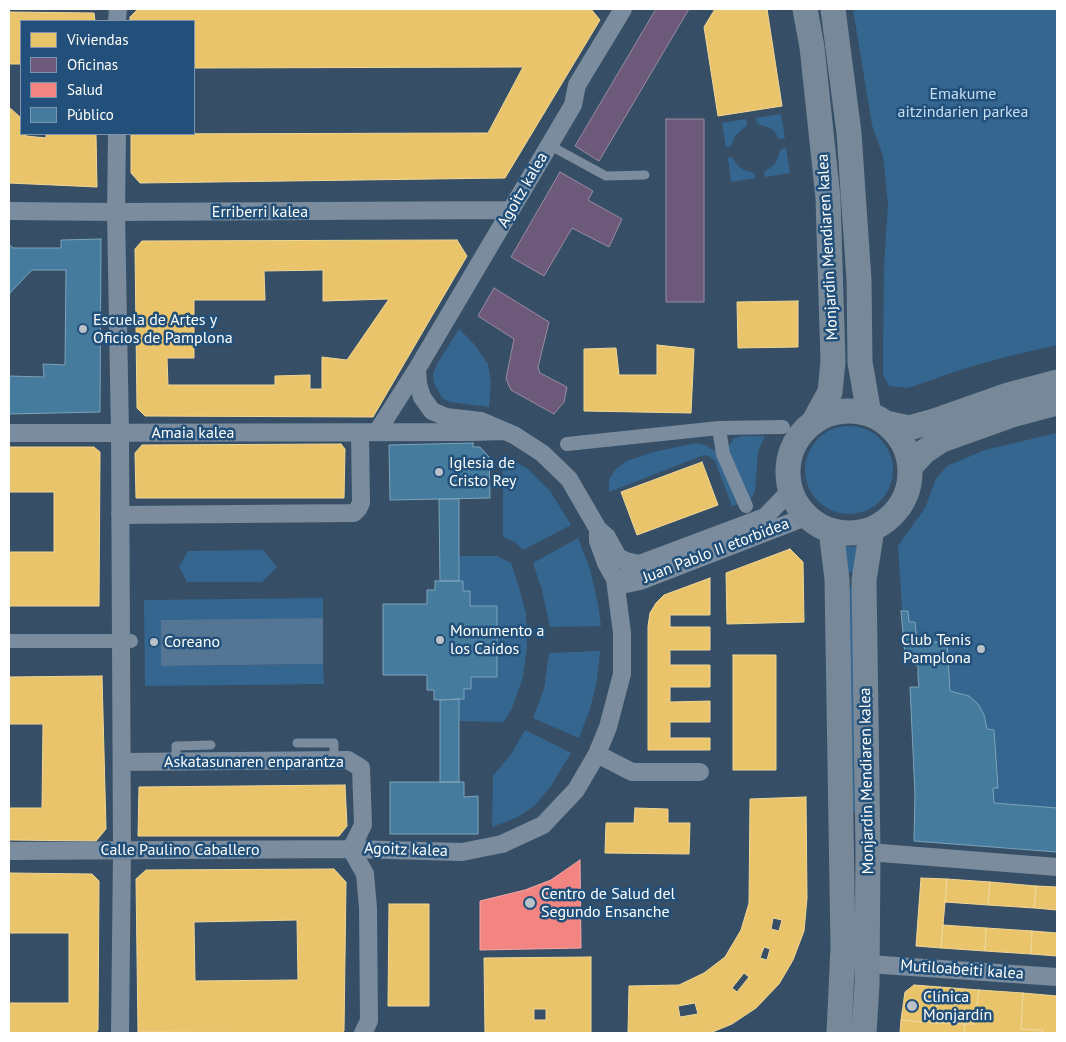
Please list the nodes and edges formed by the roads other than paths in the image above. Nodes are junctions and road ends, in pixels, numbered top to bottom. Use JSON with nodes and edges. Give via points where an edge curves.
{"nodes":[{"id":1,"x":623,"y":9,"type":"edge"},
{"id":2,"x":805,"y":9,"type":"edge"},
{"id":3,"x":833,"y":9,"type":"edge"},
{"id":4,"x":116,"y":135,"type":"edge"},
{"id":5,"x":549,"y":146,"type":"junction"},
{"id":6,"x":645,"y":175,"type":"dead end"},
{"id":7,"x":511,"y":210,"type":"junction"},
{"id":8,"x":9,"y":211,"type":"edge"},
{"id":9,"x":116,"y":212,"type":"junction"},
{"id":10,"x":417,"y":369,"type":"junction"},
{"id":11,"x":1057,"y":382,"type":"edge"},
{"id":12,"x":1057,"y":403,"type":"edge"},
{"id":13,"x":877,"y":418,"type":"junction"},
{"id":14,"x":813,"y":423,"type":"junction"},
{"id":15,"x":719,"y":428,"type":"junction"},
{"id":16,"x":783,"y":428,"type":"dead end"},
{"id":17,"x":503,"y":431,"type":"junction"},
{"id":18,"x":9,"y":433,"type":"edge"},
{"id":19,"x":120,"y":433,"type":"junction"},
{"id":20,"x":368,"y":433,"type":"junction"},
{"id":21,"x":567,"y":444,"type":"dead end"},
{"id":22,"x":910,"y":467,"type":"junction"},
{"id":23,"x":791,"y":490,"type":"junction"},
{"id":24,"x":746,"y":506,"type":"dead end"},
{"id":25,"x":120,"y":516,"type":"junction"},
{"id":26,"x":808,"y":517,"type":"junction"},
{"id":27,"x":598,"y":529,"type":"junction"},
{"id":28,"x":872,"y":529,"type":"junction"},
{"id":29,"x":831,"y":530,"type":"junction"},
{"id":30,"x":639,"y":564,"type":"junction"},
{"id":31,"x":615,"y":579,"type":"junction"},
{"id":32,"x":9,"y":640,"type":"edge"},
{"id":33,"x":126,"y":641,"type":"junction"},
{"id":34,"x":296,"y":743,"type":"dead end"},
{"id":35,"x":211,"y":745,"type":"dead end"},
{"id":36,"x":596,"y":754,"type":"junction"},
{"id":37,"x":334,"y":760,"type":"junction"},
{"id":38,"x":122,"y":762,"type":"junction"},
{"id":39,"x":176,"y":762,"type":"junction"},
{"id":40,"x":700,"y":772,"type":"dead end"},
{"id":41,"x":351,"y":848,"type":"junction"},
{"id":42,"x":9,"y":851,"type":"edge"},
{"id":43,"x":122,"y":851,"type":"junction"},
{"id":44,"x":868,"y":852,"type":"junction"},
{"id":45,"x":1057,"y":867,"type":"edge"},
{"id":46,"x":868,"y":964,"type":"junction"},
{"id":47,"x":1057,"y":977,"type":"edge"},
{"id":48,"x":370,"y":1029,"type":"edge"},
{"id":49,"x":120,"y":1033,"type":"edge"},
{"id":50,"x":838,"y":1033,"type":"edge"},
{"id":51,"x":864,"y":1033,"type":"edge"}],
"edges":[{"from":1,"to":5,"type":"street","name":"Agoitz kalea","via":[[577,85],[573,105]]},
{"from":2,"to":14,"type":"main road","name":"Monjardin Mendiaren kalea","via":[[828,198],[833,361],[830,392]]},
{"from":3,"to":13,"type":"main road","name":"Monjardin Mendiaren kalea","via":[[849,133],[860,280],[860,362]]},
{"from":4,"to":9,"type":"street"},
{"from":5,"to":6,"type":"lane","via":[[606,176]]},
{"from":5,"to":7,"type":"street","name":"Agoitz kalea"},
{"from":7,"to":9,"type":"street","name":"Erriberri kalea"},
{"from":7,"to":10,"type":"street","name":"Agoitz kalea"},
{"from":8,"to":9,"type":"street","name":"Erriberri kalea"},
{"from":9,"to":19,"type":"street"},
{"from":10,"to":17,"type":"street","name":"Agoitz kalea","via":[[422,397],[432,412],[481,421]]},
{"from":10,"to":20,"type":"street","name":"Agoitz kalea"},
{"from":11,"to":13,"type":"main road","via":[[909,428]]},
{"from":12,"to":22,"type":"main road","via":[[942,440]]},
{"from":13,"to":14,"type":"main road","via":[[850,411],[830,414]]},
{"from":13,"to":22,"type":"main road","via":[[896,432],[904,443]]},
{"from":14,"to":23,"type":"main road","via":[[800,436],[791,453],[788,472]]},
{"from":15,"to":16,"type":"street"},
{"from":15,"to":21,"type":"street"},
{"from":15,"to":24,"type":"street","via":[[723,454]]},
{"from":17,"to":20,"type":"street","name":"Agoitz kalea"},
{"from":17,"to":27,"type":"street","name":"Agoitz kalea","via":[[542,453],[569,479]]},
{"from":18,"to":19,"type":"street","name":"Amaia kalea"},
{"from":19,"to":20,"type":"street","name":"Amaia kalea"},
{"from":19,"to":25,"type":"street"},
{"from":20,"to":25,"type":"street","via":[[360,503],[354,513]]},
{"from":22,"to":28,"type":"main road","via":[[905,498],[896,511]]},
{"from":23,"to":26,"type":"main road"},
{"from":23,"to":30,"type":"street","name":"Juan Pablo II etorbidea","via":[[765,517]]},
{"from":25,"to":33,"type":"street"},
{"from":26,"to":29,"type":"main road"},
{"from":26,"to":31,"type":"street","name":"Juan Pablo II etorbidea","via":[[640,581],[626,584]]},
{"from":27,"to":30,"type":"street","name":"Agoitz kalea","via":[[607,537],[618,557]]},
{"from":27,"to":31,"type":"street","name":"Agoitz kalea","via":[[603,556]]},
{"from":28,"to":29,"type":"main road","via":[[852,533]]},
{"from":28,"to":44,"type":"main road","name":"Monjardin Mendiaren kalea","via":[[864,580]]},
{"from":29,"to":50,"type":"main road","name":"Monjardin Mendiaren kalea","via":[[837,579],[842,947]]},
{"from":30,"to":31,"type":"street","name":"Juan Pablo II etorbidea"},
{"from":31,"to":36,"type":"street","name":"Agoitz kalea","via":[[622,633],[622,674],[608,728]]},
{"from":32,"to":33,"type":"street"},
{"from":33,"to":38,"type":"street"},
{"from":34,"to":37,"type":"lane","via":[[334,742]]},
{"from":35,"to":39,"type":"lane","via":[[176,746]]},
{"from":36,"to":40,"type":"street","via":[[632,772]]},
{"from":36,"to":41,"type":"street","name":"Agoitz kalea","via":[[576,790],[543,825],[502,844],[462,852]]},
{"from":37,"to":39,"type":"street","name":"Askatasunaren enparantza"},
{"from":37,"to":41,"type":"street","name":"Askatasunaren enparantza","via":[[348,760],[361,768],[363,825]]},
{"from":38,"to":39,"type":"street","name":"Askatasunaren enparantza"},
{"from":38,"to":43,"type":"street"},
{"from":41,"to":43,"type":"street","name":"Calle Paulino Caballero"},
{"from":41,"to":48,"type":"street","name":"Agoitz kalea","via":[[365,874]]},
{"from":42,"to":43,"type":"street","name":"Calle Paulino Caballero"},
{"from":43,"to":49,"type":"street"},
{"from":44,"to":45,"type":"street"},
{"from":44,"to":46,"type":"main road","name":"Monjardin Mendiaren kalea"},
{"from":46,"to":47,"type":"street","name":"Mutiloabeiti kalea"},
{"from":46,"to":51,"type":"main road","name":"Monjardin Mendiaren kalea"}]}
